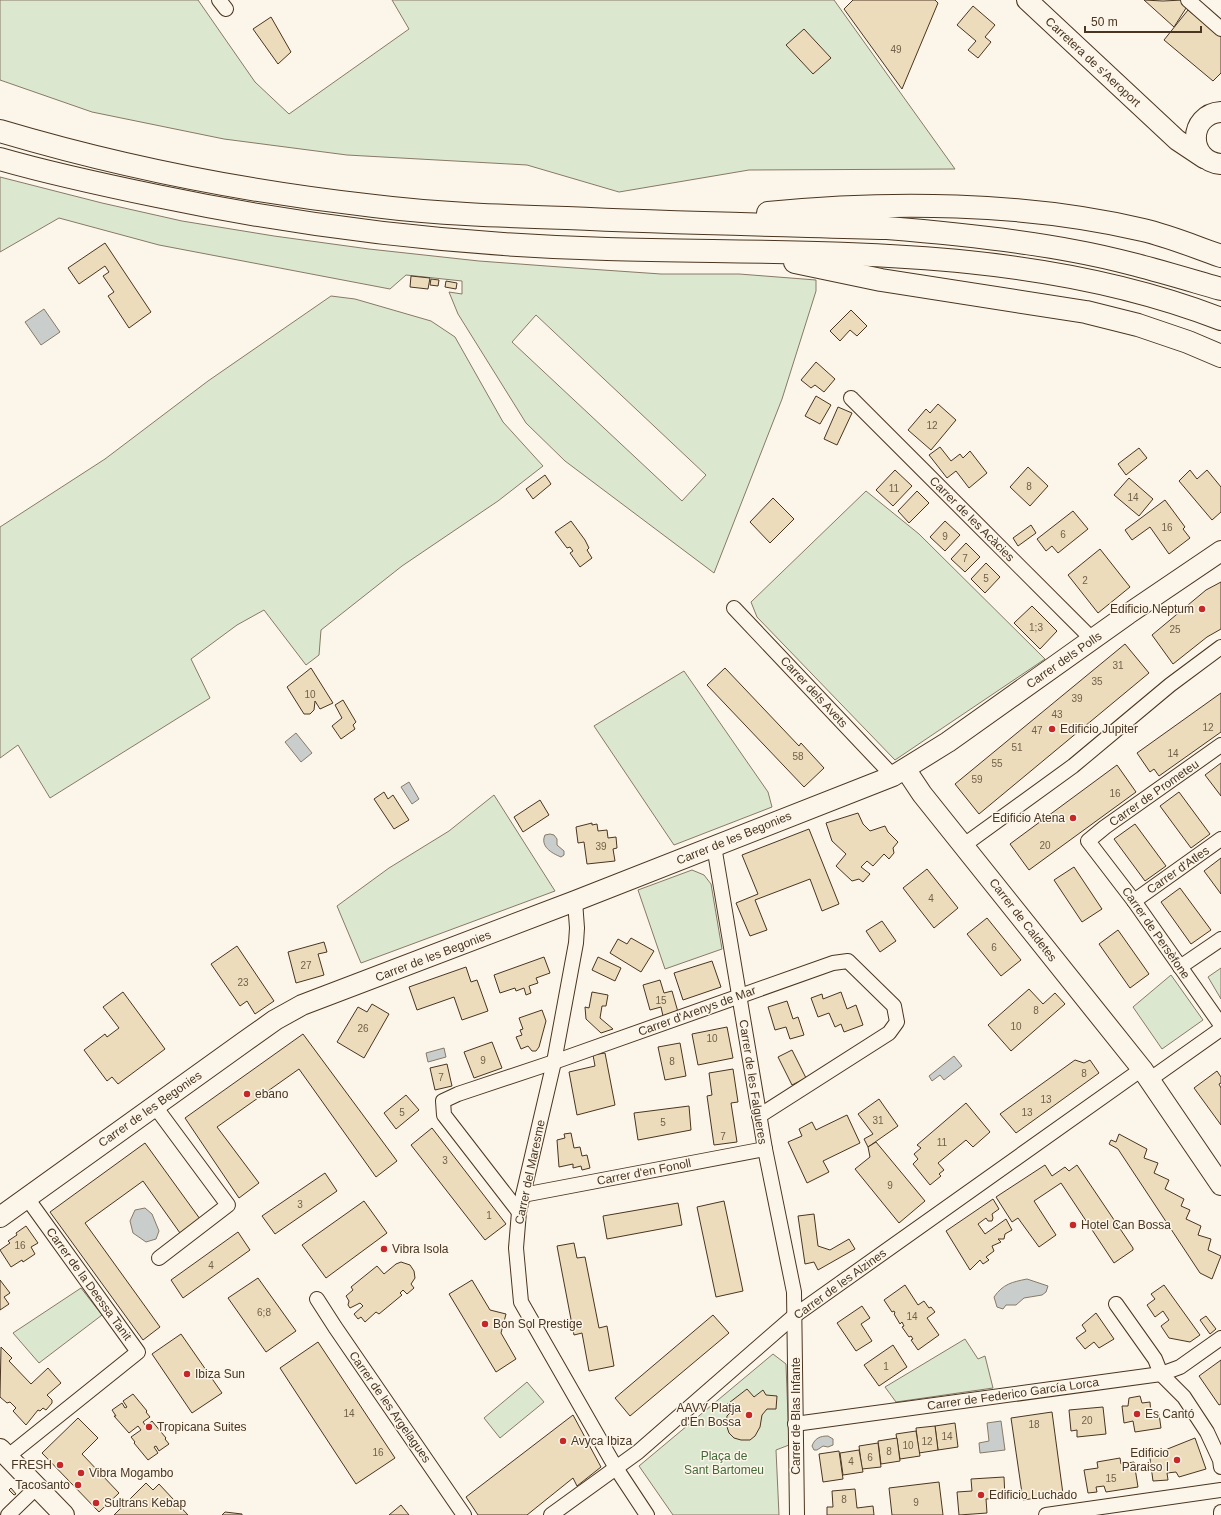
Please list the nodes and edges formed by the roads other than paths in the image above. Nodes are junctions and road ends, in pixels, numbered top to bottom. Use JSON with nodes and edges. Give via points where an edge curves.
{"nodes":[{"id":1,"x":1027,"y":0,"type":"edge"},
{"id":2,"x":1188,"y":0,"type":"edge"},
{"id":3,"x":1221,"y":30,"type":"edge"},
{"id":4,"x":1221,"y":96,"type":"edge"},
{"id":5,"x":1210,"y":117,"type":"edge"},
{"id":6,"x":1160,"y":123,"type":"junction"},
{"id":7,"x":0,"y":131,"type":"edge"},
{"id":8,"x":0,"y":159,"type":"edge"},
{"id":9,"x":1215,"y":163,"type":"edge"},
{"id":10,"x":700,"y":223,"type":"junction"},
{"id":11,"x":744,"y":251,"type":"junction"},
{"id":12,"x":1221,"y":256,"type":"edge"},
{"id":13,"x":1221,"y":290,"type":"edge"},
{"id":14,"x":1221,"y":319,"type":"edge"},
{"id":15,"x":1221,"y":356,"type":"edge"},
{"id":16,"x":851,"y":398,"type":"dead end"},
{"id":17,"x":1221,"y":551,"type":"edge"},
{"id":18,"x":734,"y":608,"type":"dead end"},
{"id":19,"x":1093,"y":640,"type":"junction"},
{"id":20,"x":1221,"y":647,"type":"edge"},
{"id":21,"x":1221,"y":745,"type":"edge"},
{"id":22,"x":899,"y":773,"type":"junction"},
{"id":23,"x":1221,"y":839,"type":"edge"},
{"id":24,"x":1088,"y":841,"type":"joint"},
{"id":25,"x":714,"y":846,"type":"junction"},
{"id":26,"x":964,"y":846,"type":"junction"},
{"id":27,"x":1134,"y":901,"type":"junction"},
{"id":28,"x":575,"y":902,"type":"junction"},
{"id":29,"x":1221,"y":939,"type":"edge"},
{"id":30,"x":1180,"y":967,"type":"junction"},
{"id":31,"x":739,"y":996,"type":"junction"},
{"id":32,"x":1221,"y":1025,"type":"edge"},
{"id":33,"x":1221,"y":1029,"type":"edge"},
{"id":34,"x":554,"y":1062,"type":"junction"},
{"id":35,"x":1146,"y":1075,"type":"junction"},
{"id":36,"x":154,"y":1105,"type":"junction"},
{"id":37,"x":759,"y":1116,"type":"junction"},
{"id":38,"x":765,"y":1149,"type":"junction"},
{"id":39,"x":1221,"y":1185,"type":"edge"},
{"id":40,"x":523,"y":1195,"type":"junction"},
{"id":41,"x":27,"y":1198,"type":"junction"},
{"id":42,"x":520,"y":1212,"type":"junction"},
{"id":43,"x":0,"y":1216,"type":"edge"},
{"id":44,"x":159,"y":1258,"type":"dead end"},
{"id":45,"x":317,"y":1299,"type":"dead end"},
{"id":46,"x":1116,"y":1304,"type":"dead end"},
{"id":47,"x":794,"y":1316,"type":"junction"},
{"id":48,"x":1221,"y":1338,"type":"edge"},
{"id":49,"x":1161,"y":1374,"type":"junction"},
{"id":50,"x":795,"y":1424,"type":"junction"},
{"id":51,"x":4,"y":1453,"type":"edge"},
{"id":52,"x":1221,"y":1467,"type":"edge"},
{"id":53,"x":616,"y":1468,"type":"junction"},
{"id":54,"x":37,"y":1488,"type":"junction"},
{"id":55,"x":1221,"y":1490,"type":"edge"},
{"id":56,"x":8,"y":1515,"type":"edge"},
{"id":57,"x":64,"y":1515,"type":"edge"},
{"id":58,"x":464,"y":1515,"type":"edge"},
{"id":59,"x":551,"y":1515,"type":"edge"},
{"id":60,"x":647,"y":1515,"type":"edge"},
{"id":61,"x":797,"y":1515,"type":"edge"},
{"id":62,"x":1046,"y":1515,"type":"edge"}],
"edges":[{"from":1,"to":6,"type":"street","name":"Carretera de s'Aeroport"},
{"from":2,"to":3,"type":"street"},
{"from":4,"to":5,"type":"street"},
{"from":5,"to":6,"type":"street","via":[[1184,128]]},
{"from":5,"to":9,"type":"street","via":[[1196,135],[1196,141],[1199,152]]},
{"from":6,"to":9,"type":"street","name":"Carretera de s'Aeroport","via":[[1177,140]]},
{"from":7,"to":10,"type":"highway","via":[[46,145],[144,168],[374,206],[473,215]]},
{"from":8,"to":11,"type":"highway","via":[[210,208],[373,233],[550,246]]},
{"from":10,"to":12,"type":"highway","via":[[753,214],[841,208],[908,207],[1020,211],[1080,218],[1145,230]]},
{"from":10,"to":13,"type":"highway","via":[[887,228],[999,239],[1131,263]]},
{"from":11,"to":14,"type":"highway","via":[[882,254],[994,265],[1069,276],[1126,289]]},
{"from":11,"to":15,"type":"highway","via":[[880,280],[1086,312],[1138,325]]},
{"from":16,"to":19,"type":"street","name":"Carrer de les Acàcies"},
{"from":17,"to":19,"type":"street","name":"Carrer dels Polls"},
{"from":18,"to":22,"type":"street","name":"Carrer dels Avets"},
{"from":19,"to":22,"type":"street","name":"Carrer dels Polls","via":[[948,742]]},
{"from":20,"to":26,"type":"street","via":[[1170,685],[1073,766]]},
{"from":21,"to":24,"type":"street","name":"Carrer de Prometeu"},
{"from":22,"to":25,"type":"street","name":"Carrer de les Begonies"},
{"from":22,"to":26,"type":"street","name":"Carrer de Caldetes"},
{"from":23,"to":27,"type":"street","name":"Carrer d'Atles"},
{"from":24,"to":27,"type":"street","name":"Carrer de Persèfone"},
{"from":25,"to":28,"type":"street","name":"Carrer de les Begonies"},
{"from":25,"to":31,"type":"street","name":"Carrer de les Falgueres"},
{"from":26,"to":35,"type":"street","name":"Carrer de Caldetes"},
{"from":27,"to":30,"type":"street","name":"Carrer de Persèfone"},
{"from":28,"to":34,"type":"street","name":"Carrer del Maresme","via":[[576,943]]},
{"from":28,"to":36,"type":"street","name":"Carrer de les Begonies","via":[[302,1005],[275,1020]]},
{"from":29,"to":30,"type":"street"},
{"from":30,"to":32,"type":"street","name":"Carrer de Persèfone"},
{"from":31,"to":34,"type":"street","name":"Carrer d'Arenys de Mar"},
{"from":31,"to":37,"type":"street","name":"Carrer de les Falgueres"},
{"from":31,"to":37,"type":"street","name":"Carrer d'Arenys de Mar","via":[[833,963],[848,961],[894,1006],[897,1022],[889,1033]]},
{"from":33,"to":35,"type":"street","name":"Carrer de les Alzines"},
{"from":34,"to":40,"type":"street","name":"Carrer del Maresme"},
{"from":34,"to":42,"type":"street","name":"Carrer d'Arenys de Mar","via":[[443,1101],[444,1115]]},
{"from":35,"to":39,"type":"street","name":"Carrer de Caldetes"},
{"from":35,"to":47,"type":"street","name":"Carrer de les Alzines"},
{"from":36,"to":41,"type":"street","name":"Carrer de les Begonies"},
{"from":36,"to":44,"type":"street","via":[[228,1205]]},
{"from":37,"to":38,"type":"street","name":"Carrer de les Falgueres"},
{"from":38,"to":40,"type":"street","name":"Carrer d'en Fonoll"},
{"from":38,"to":47,"type":"street","name":"Carrer de les Falgueres","via":[[794,1292]]},
{"from":40,"to":42,"type":"street","name":"Carrer del Maresme"},
{"from":41,"to":43,"type":"street","name":"Carrer de les Begonies"},
{"from":41,"to":51,"type":"street","name":"Carrer de la Deessa Tanit","via":[[138,1352]]},
{"from":42,"to":53,"type":"street","name":"Carrer del Maresme","via":[[516,1248],[521,1302]]},
{"from":45,"to":58,"type":"street","name":"Carrer de les Argelagues"},
{"from":46,"to":49,"type":"street","via":[[1155,1359]]},
{"from":47,"to":50,"type":"street","name":"Carrer de Blas Infante"},
{"from":47,"to":53,"type":"street","name":"Carrer de les Alzines","via":[[638,1452]]},
{"from":48,"to":49,"type":"street","name":"Carrer de Federico García Lorca","via":[[1180,1367]]},
{"from":49,"to":50,"type":"street","name":"Carrer de Federico García Lorca"},
{"from":49,"to":52,"type":"street","via":[[1184,1397],[1207,1432]]},
{"from":50,"to":61,"type":"street","name":"Carrer de Blas Infante"},
{"from":51,"to":54,"type":"street"},
{"from":53,"to":59,"type":"street","name":"Carrer de les Alzines"},
{"from":53,"to":60,"type":"street","name":"Carrer del Maresme"},
{"from":54,"to":56,"type":"street"},
{"from":54,"to":57,"type":"street"},
{"from":55,"to":62,"type":"street"}]}
